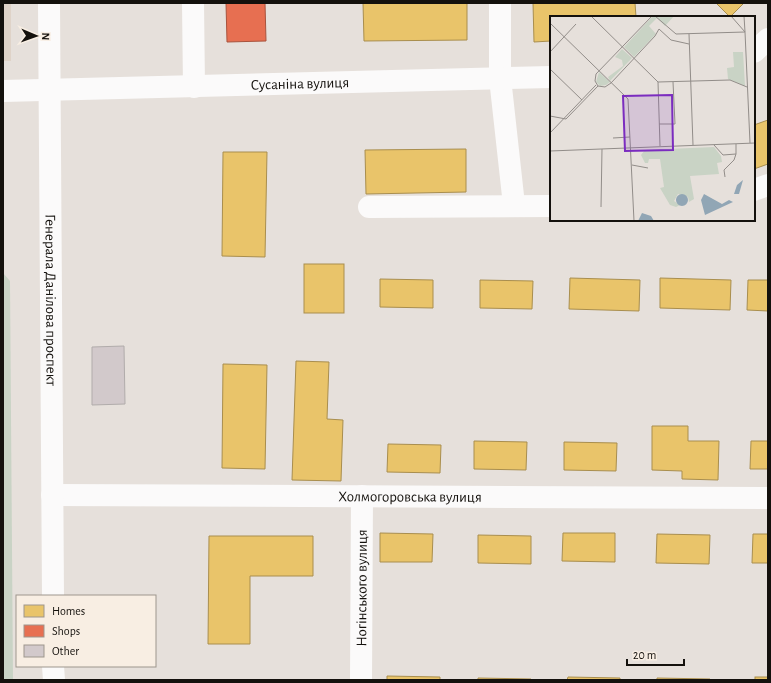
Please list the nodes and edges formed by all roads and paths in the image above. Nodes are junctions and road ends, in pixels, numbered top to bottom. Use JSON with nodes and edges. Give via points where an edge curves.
{"nodes":[{"id":1,"x":49,"y":3,"type":"edge"},
{"id":2,"x":193,"y":3,"type":"edge"},
{"id":3,"x":500,"y":3,"type":"edge"},
{"id":4,"x":768,"y":39,"type":"edge"},
{"id":5,"x":755,"y":51,"type":"edge"},
{"id":6,"x":550,"y":76,"type":"edge"},
{"id":7,"x":500,"y":78,"type":"junction"},
{"id":8,"x":194,"y":86,"type":"junction"},
{"id":9,"x":49,"y":90,"type":"junction"},
{"id":10,"x":3,"y":91,"type":"edge"},
{"id":11,"x":768,"y":185,"type":"edge"},
{"id":12,"x":755,"y":190,"type":"edge"},
{"id":13,"x":514,"y":206,"type":"junction"},
{"id":14,"x":550,"y":206,"type":"edge"},
{"id":15,"x":369,"y":207,"type":"dead end"},
{"id":16,"x":52,"y":495,"type":"junction"},
{"id":17,"x":362,"y":496,"type":"junction"},
{"id":18,"x":768,"y":498,"type":"edge"},
{"id":19,"x":53,"y":595,"type":"edge"},
{"id":20,"x":54,"y":667,"type":"edge"},
{"id":21,"x":54,"y":680,"type":"edge"},
{"id":22,"x":361,"y":680,"type":"edge"}],
"edges":[{"from":1,"to":9,"type":"street","name":"Генерала Данілова проспект"},
{"from":2,"to":8,"type":"street"},
{"from":3,"to":7,"type":"street"},
{"from":4,"to":5,"type":"street"},
{"from":6,"to":7,"type":"street","name":"Сусаніна вулиця"},
{"from":7,"to":8,"type":"street","name":"Сусаніна вулиця"},
{"from":7,"to":13,"type":"street"},
{"from":8,"to":9,"type":"street","name":"Сусаніна вулиця"},
{"from":9,"to":10,"type":"street","name":"Сусаніна вулиця"},
{"from":9,"to":16,"type":"street","name":"Генерала Данілова проспект"},
{"from":11,"to":12,"type":"street"},
{"from":13,"to":14,"type":"street"},
{"from":13,"to":15,"type":"street"},
{"from":16,"to":17,"type":"street","name":"Холмогоровська вулиця"},
{"from":16,"to":19,"type":"street","name":"Генерала Данілова проспект"},
{"from":17,"to":18,"type":"street","name":"Холмогоровська вулиця"},
{"from":17,"to":22,"type":"street","name":"Ногінського вулиця"},
{"from":20,"to":21,"type":"street"}]}
